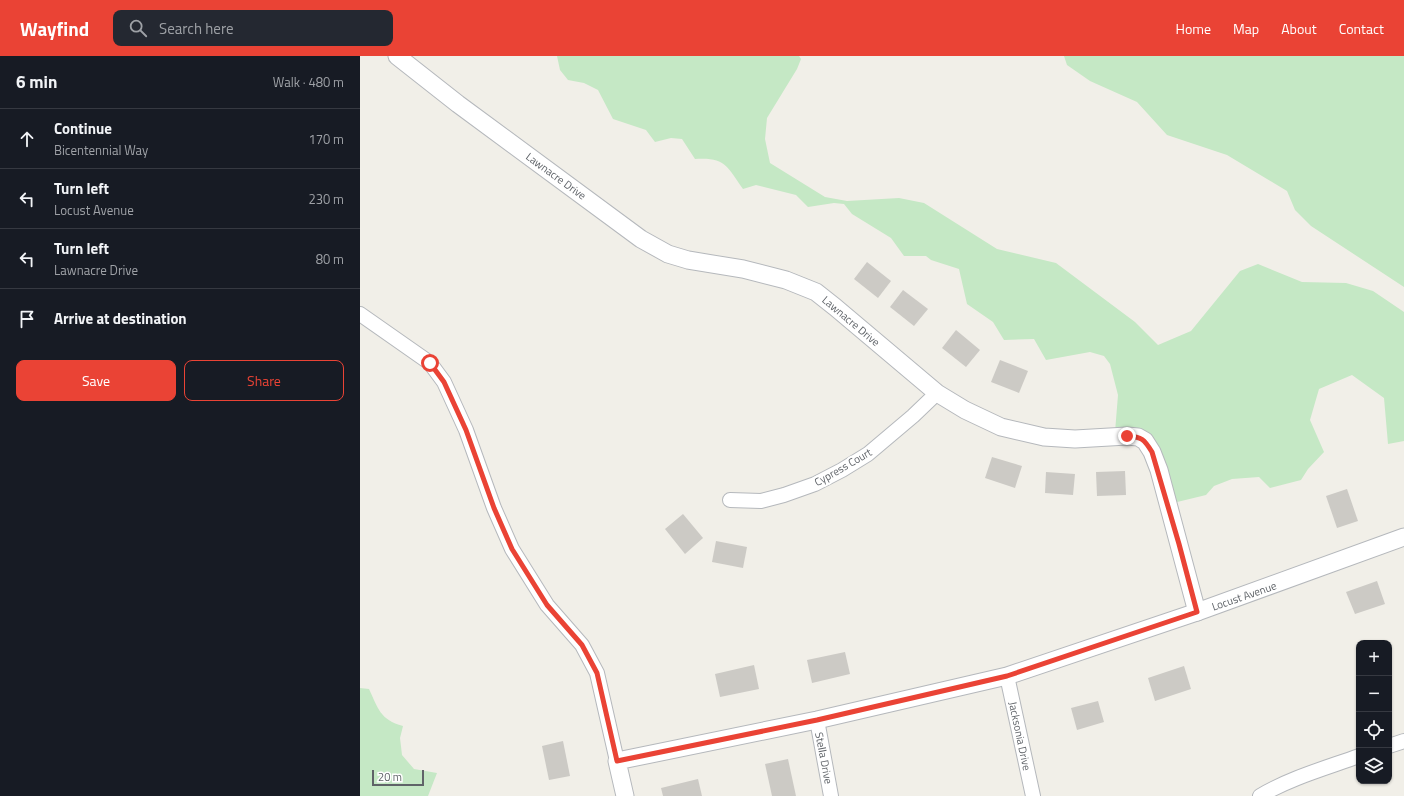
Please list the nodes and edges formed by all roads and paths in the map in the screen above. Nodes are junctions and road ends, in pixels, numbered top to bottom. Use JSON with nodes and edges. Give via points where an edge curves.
{"nodes":[{"id":1,"x":397,"y":56,"type":"edge"},
{"id":2,"x":360,"y":314,"type":"edge"},
{"id":3,"x":937,"y":393,"type":"junction"},
{"id":4,"x":730,"y":500,"type":"dead end"},
{"id":5,"x":1404,"y":537,"type":"edge"},
{"id":6,"x":1197,"y":612,"type":"junction"},
{"id":7,"x":1007,"y":676,"type":"junction"},
{"id":8,"x":817,"y":720,"type":"junction"},
{"id":9,"x":1404,"y":741,"type":"edge"},
{"id":10,"x":1392,"y":745,"type":"edge"},
{"id":11,"x":1356,"y":757,"type":"edge"},
{"id":12,"x":617,"y":761,"type":"junction"},
{"id":13,"x":625,"y":796,"type":"edge"},
{"id":14,"x":831,"y":796,"type":"edge"},
{"id":15,"x":1033,"y":796,"type":"edge"},
{"id":16,"x":1260,"y":796,"type":"edge"}],
"edges":[{"from":1,"to":3,"type":"street","name":"Lawnacre Drive","via":[[641,239],[668,254],[786,280],[816,292]]},
{"from":2,"to":12,"type":"street","via":[[430,363],[444,382],[466,430],[494,508],[512,549],[547,605],[582,645],[597,673]]},
{"from":3,"to":4,"type":"street","name":"Cypress Court","via":[[868,454],[815,484],[761,501]]},
{"from":3,"to":6,"type":"street","name":"Lawnacre Drive","via":[[1001,427],[1044,437],[1075,439],[1127,436],[1145,441],[1159,470]]},
{"from":5,"to":6,"type":"street","name":"Locust Avenue"},
{"from":6,"to":7,"type":"street","name":"Locust Avenue"},
{"from":7,"to":8,"type":"street","name":"Locust Avenue"},
{"from":7,"to":15,"type":"street","name":"Jacksonia Drive"},
{"from":8,"to":12,"type":"street","name":"Locust Avenue"},
{"from":8,"to":14,"type":"street","name":"Stella Drive"},
{"from":9,"to":10,"type":"street"},
{"from":11,"to":16,"type":"street"},
{"from":12,"to":13,"type":"street"}]}
